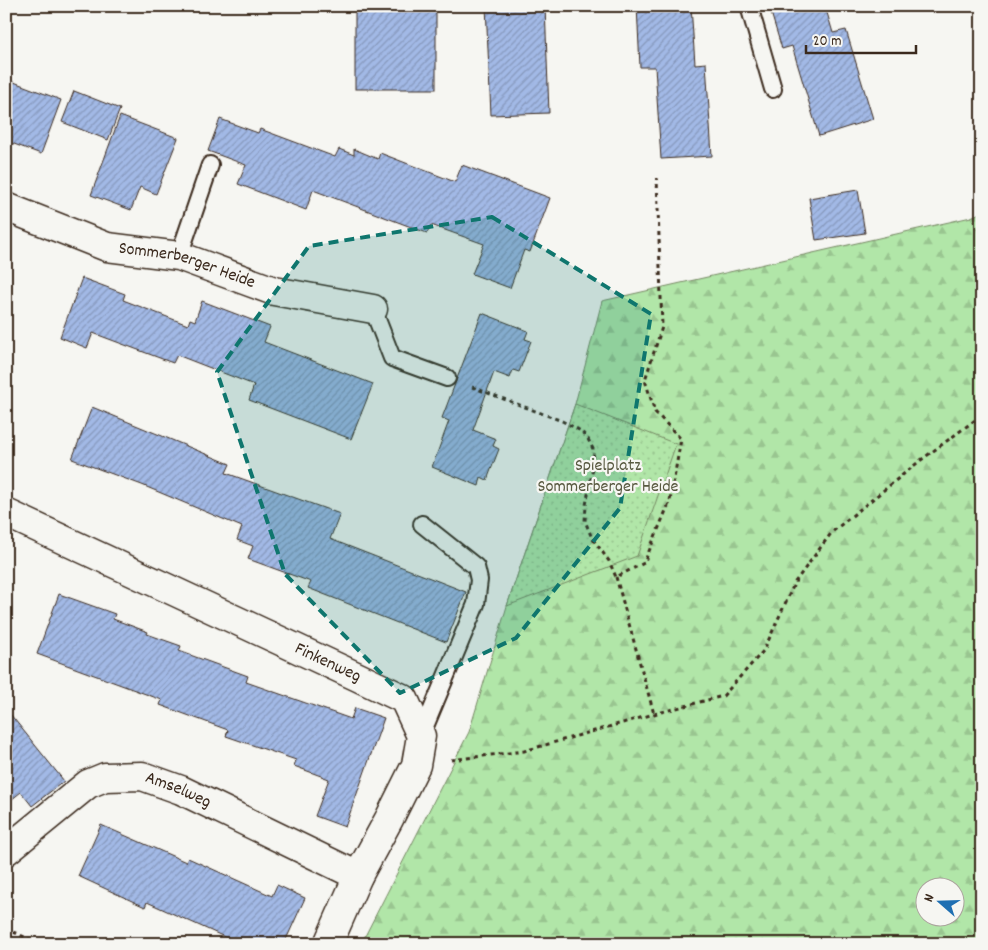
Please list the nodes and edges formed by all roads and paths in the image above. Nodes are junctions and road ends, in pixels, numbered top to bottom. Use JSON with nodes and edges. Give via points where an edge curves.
{"nodes":[{"id":1,"x":749,"y":6,"type":"edge"},
{"id":2,"x":773,"y":89,"type":"dead end"},
{"id":3,"x":210,"y":165,"type":"dead end"},
{"id":4,"x":658,"y":178,"type":"dead end"},
{"id":5,"x":6,"y":207,"type":"edge"},
{"id":6,"x":179,"y":256,"type":"junction"},
{"id":7,"x":373,"y":309,"type":"joint"},
{"id":8,"x":447,"y":378,"type":"joint"},
{"id":9,"x":982,"y":415,"type":"edge"},
{"id":10,"x":6,"y":513,"type":"edge"},
{"id":11,"x":422,"y":524,"type":"dead end"},
{"id":12,"x":616,"y":577,"type":"junction"},
{"id":13,"x":654,"y":714,"type":"junction"},
{"id":14,"x":421,"y":736,"type":"junction"},
{"id":15,"x":416,"y":765,"type":"junction"},
{"id":16,"x":6,"y":851,"type":"edge"},
{"id":17,"x":358,"y":876,"type":"junction"},
{"id":18,"x":6,"y":929,"type":"edge"},
{"id":19,"x":41,"y":944,"type":"edge"},
{"id":20,"x":328,"y":944,"type":"edge"}],
"edges":[{"from":1,"to":2,"type":"lane"},
{"from":3,"to":6,"type":"lane"},
{"from":4,"to":12,"type":"path","via":[[662,327],[644,380],[655,412],[680,439],[670,501],[644,563]]},
{"from":5,"to":6,"type":"street","name":"Sommerberger Heide","via":[[107,247]]},
{"from":6,"to":7,"type":"street","name":"Sommerberger Heide","via":[[274,292]]},
{"from":7,"to":8,"type":"lane","via":[[392,358]]},
{"from":8,"to":12,"type":"path","via":[[562,421],[581,431],[588,439],[594,462],[585,521]]},
{"from":9,"to":13,"type":"path","via":[[920,460],[832,532],[794,582],[764,650],[723,696]]},
{"from":10,"to":14,"type":"street","name":"Finkenweg","via":[[404,700]]},
{"from":11,"to":14,"type":"lane","via":[[476,567],[478,580],[476,604]]},
{"from":12,"to":13,"type":"path"},
{"from":13,"to":15,"type":"path","via":[[524,752]]},
{"from":14,"to":15,"type":"street"},
{"from":15,"to":17,"type":"street"},
{"from":16,"to":17,"type":"street","name":"Amselweg","via":[[88,784],[105,777],[142,776],[181,790]]},
{"from":17,"to":20,"type":"street"},
{"from":18,"to":19,"type":"path"}]}
